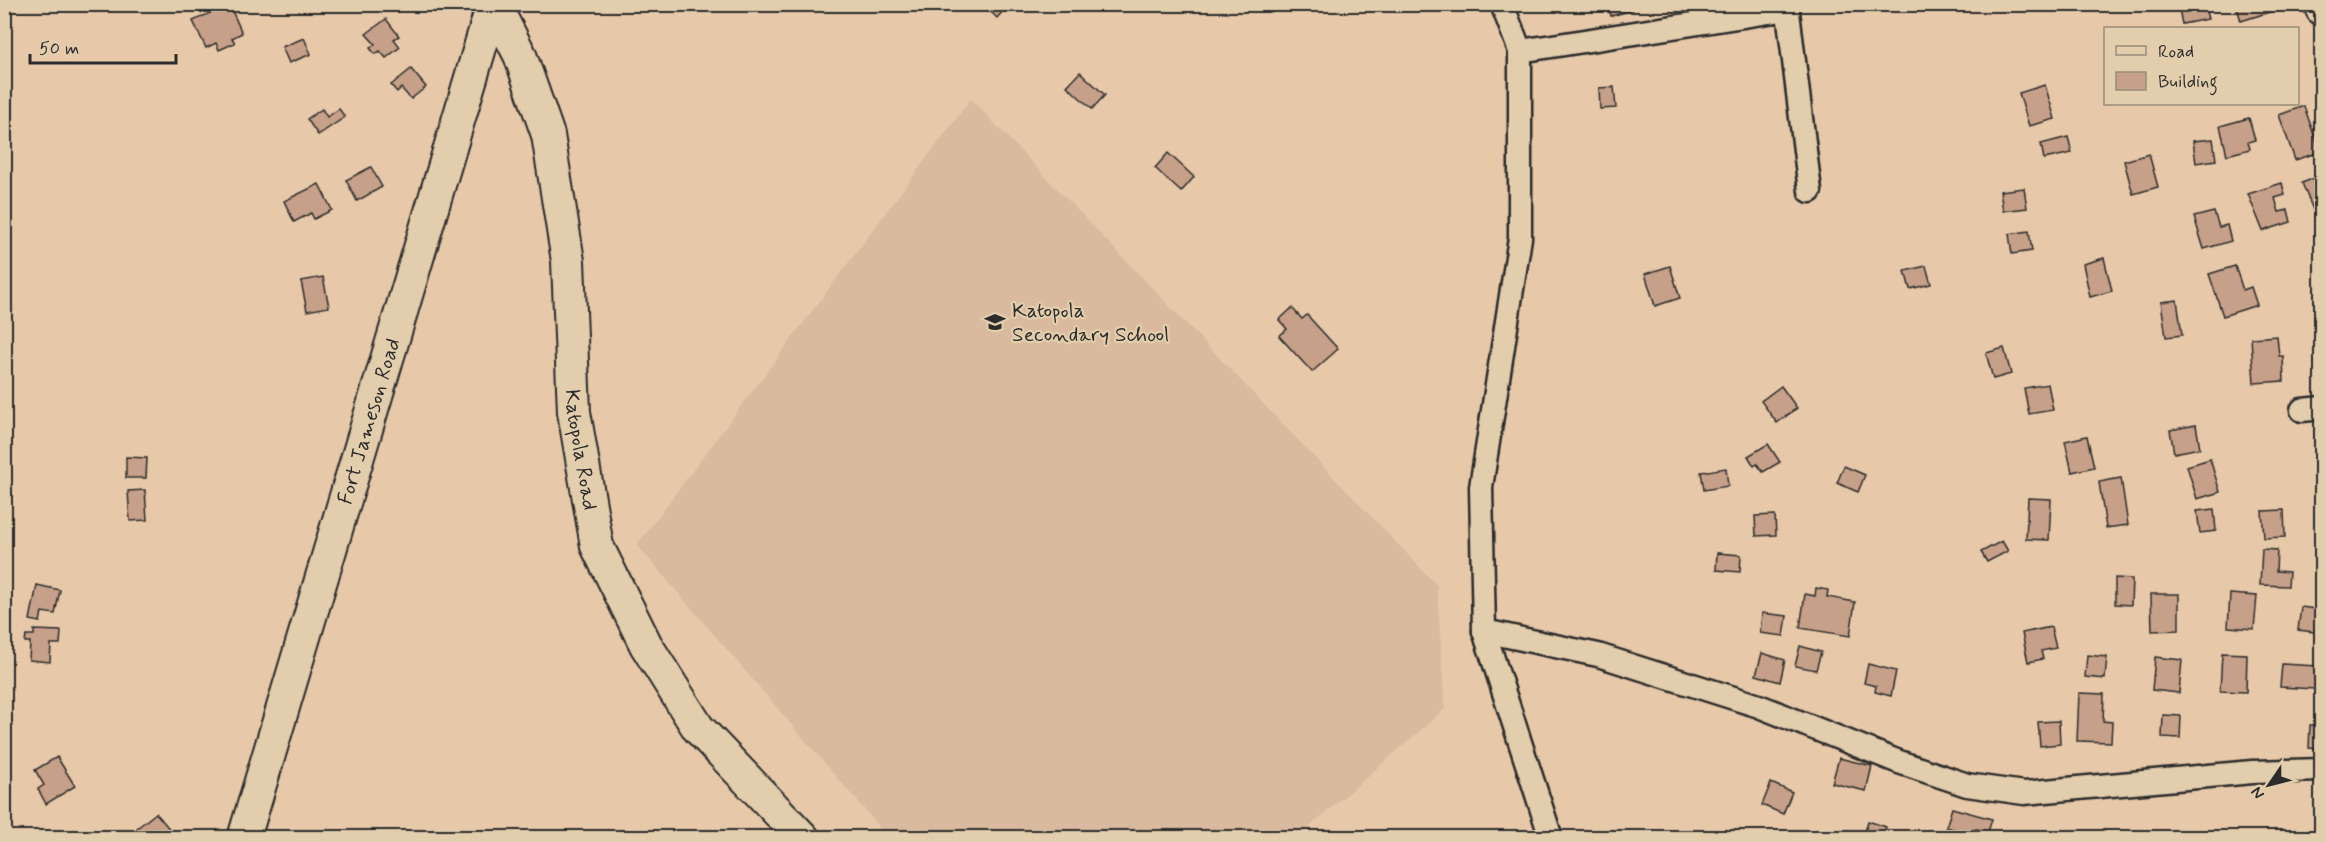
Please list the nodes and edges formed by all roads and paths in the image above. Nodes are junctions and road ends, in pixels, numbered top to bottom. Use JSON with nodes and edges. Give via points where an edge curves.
{"nodes":[{"id":1,"x":494,"y":4,"type":"edge"},
{"id":2,"x":1502,"y":4,"type":"edge"},
{"id":3,"x":2320,"y":4,"type":"edge"},
{"id":4,"x":1788,"y":7,"type":"edge"},
{"id":5,"x":2322,"y":9,"type":"edge"},
{"id":6,"x":1520,"y":51,"type":"junction"},
{"id":7,"x":1810,"y":191,"type":"dead end"},
{"id":8,"x":1484,"y":631,"type":"junction"},
{"id":9,"x":2322,"y":770,"type":"edge"},
{"id":10,"x":244,"y":837,"type":"edge"},
{"id":11,"x":802,"y":837,"type":"edge"},
{"id":12,"x":1551,"y":837,"type":"edge"}],
"edges":[{"from":1,"to":10,"type":"street","name":"Fort Jameson Road"},
{"from":1,"to":11,"type":"street","name":"Katopola Road","via":[[520,55],[548,135],[568,261],[574,412],[597,546],[646,645],[698,728]]},
{"from":2,"to":6,"type":"street"},
{"from":3,"to":5,"type":"street"},
{"from":4,"to":6,"type":"street"},
{"from":4,"to":7,"type":"street"},
{"from":6,"to":8,"type":"street","via":[[1520,238],[1481,487]]},
{"from":8,"to":9,"type":"street","via":[[1598,656],[1759,706],[1967,785],[2024,793],[2252,772]]},
{"from":8,"to":12,"type":"street"}]}
